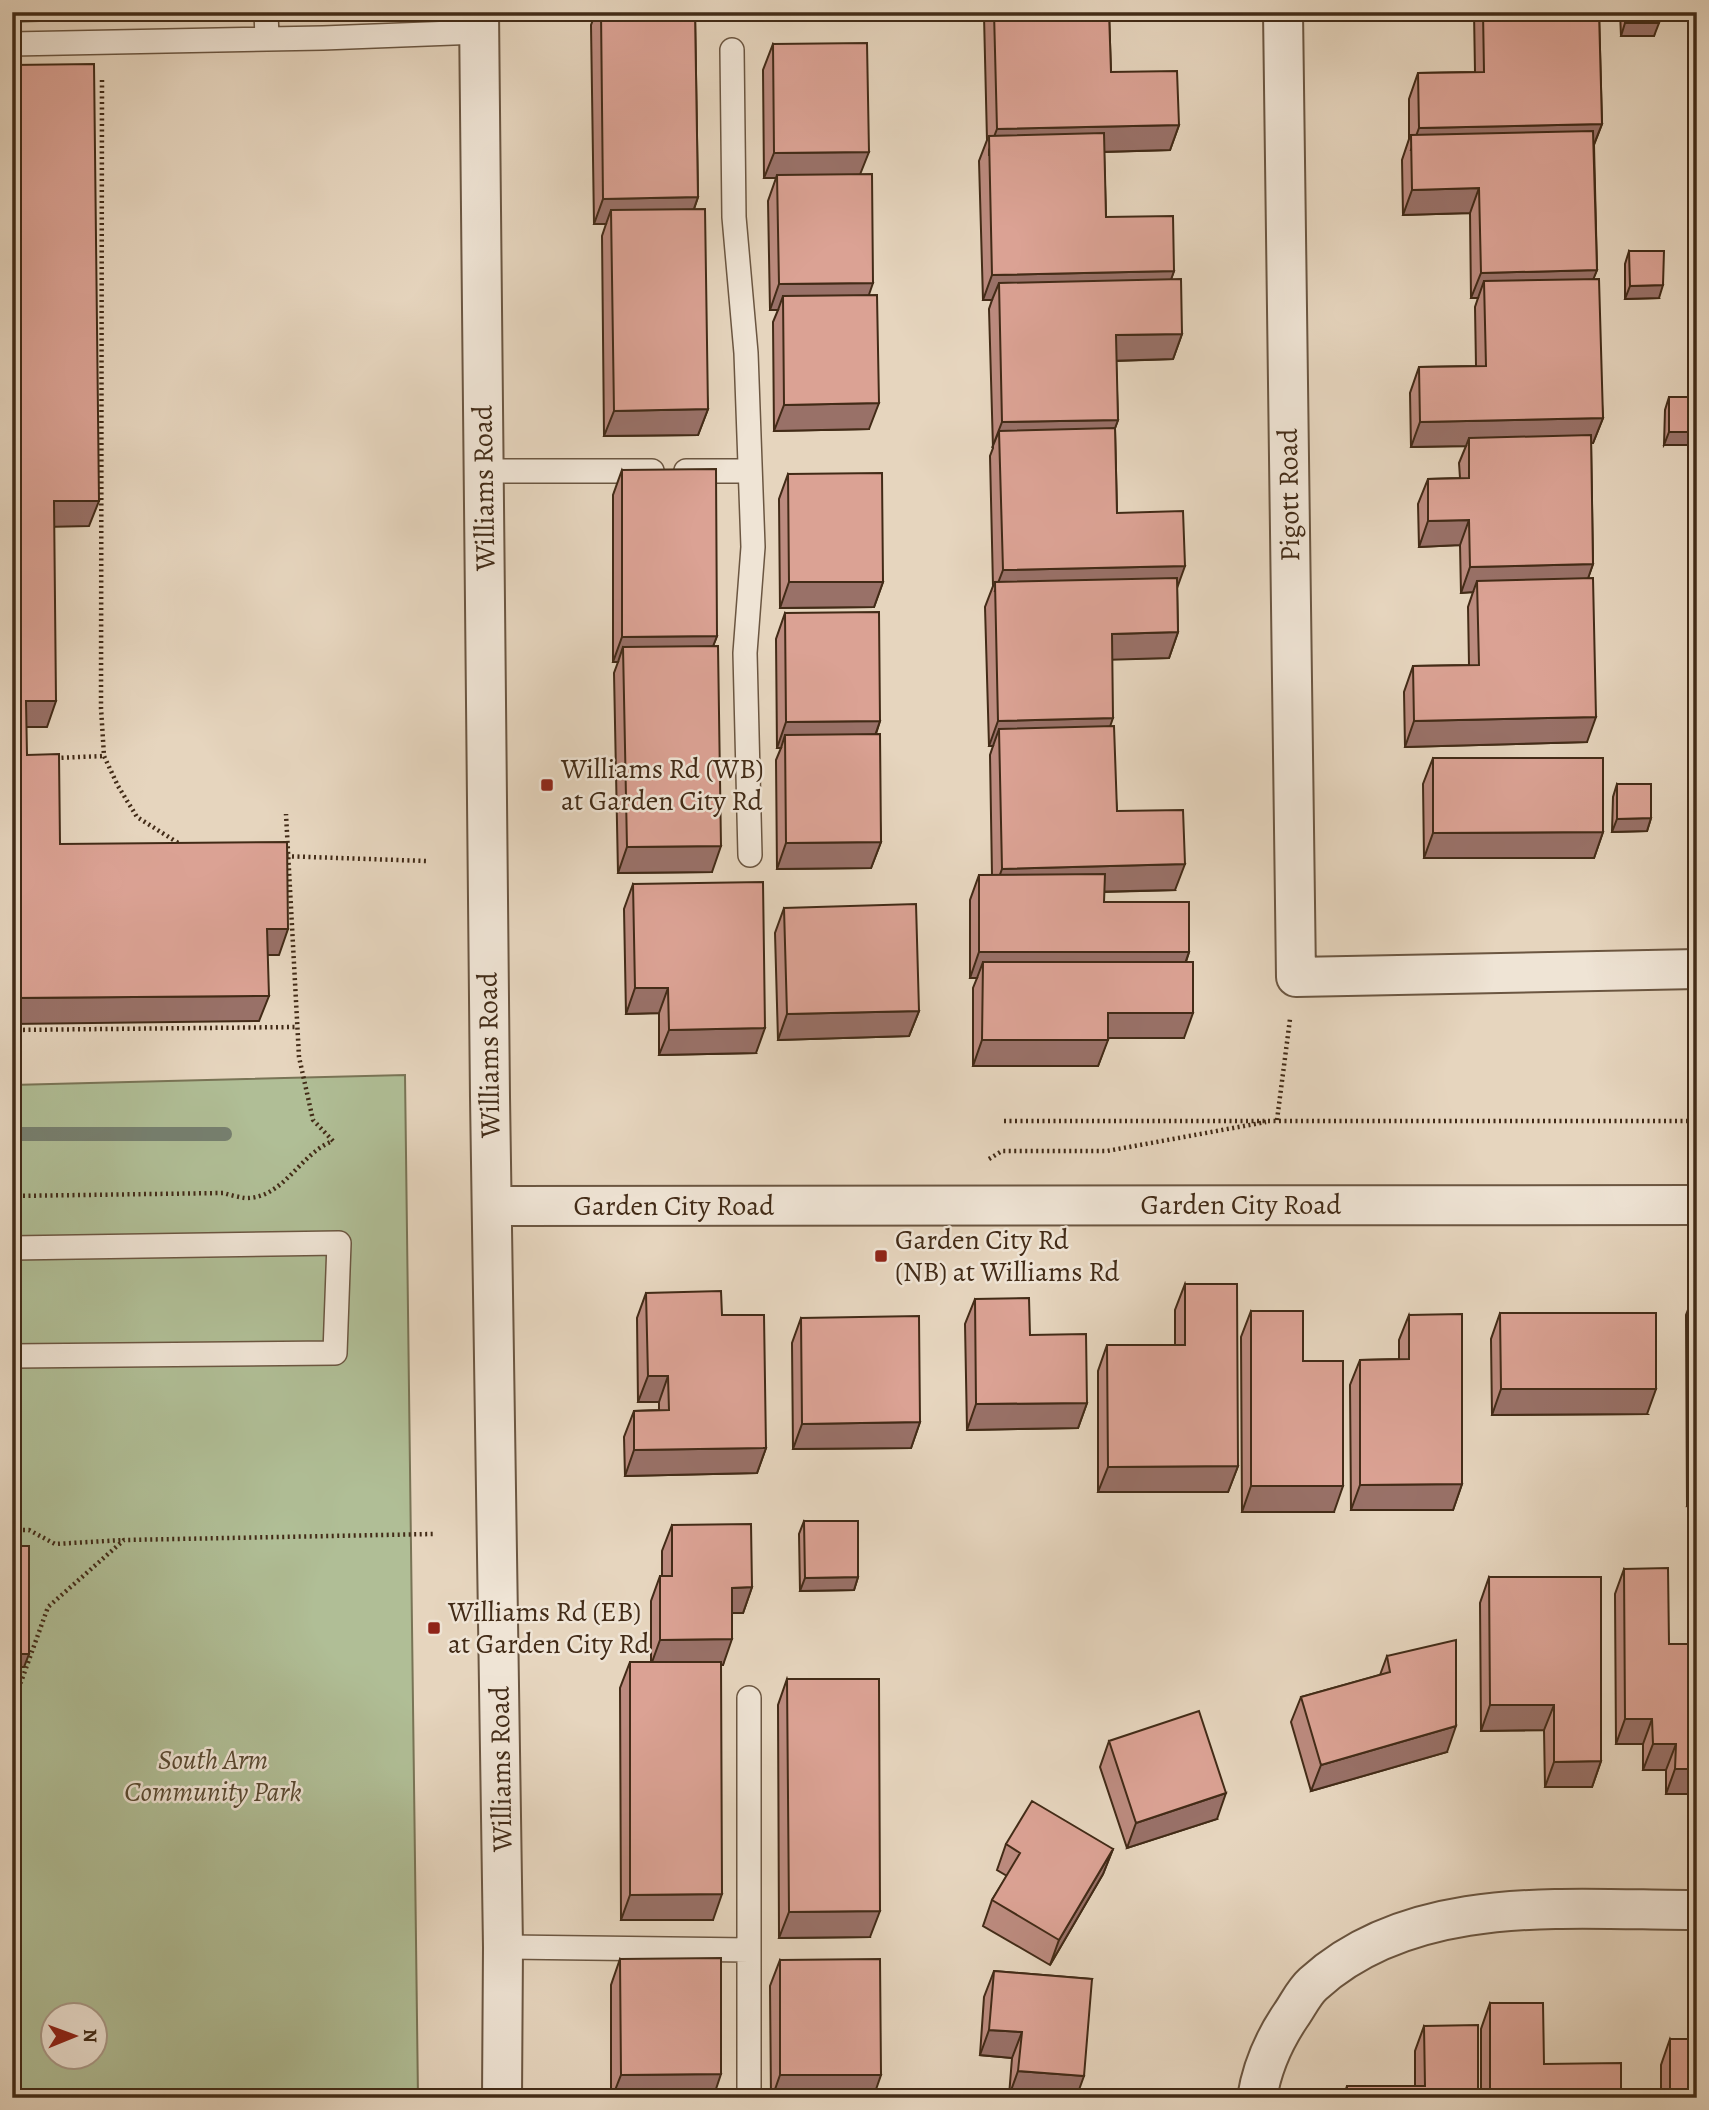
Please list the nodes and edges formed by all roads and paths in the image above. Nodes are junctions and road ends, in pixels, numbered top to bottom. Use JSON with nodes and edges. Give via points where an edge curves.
{"nodes":[{"id":1,"x":266,"y":12,"type":"edge"},
{"id":2,"x":1283,"y":12,"type":"edge"},
{"id":3,"x":479,"y":22,"type":"edge"},
{"id":4,"x":267,"y":38,"type":"junction"},
{"id":5,"x":102,"y":43,"type":"junction"},
{"id":6,"x":12,"y":44,"type":"edge"},
{"id":7,"x":732,"y":50,"type":"dead end"},
{"id":8,"x":484,"y":471,"type":"junction"},
{"id":9,"x":750,"y":471,"type":"junction"},
{"id":10,"x":104,"y":756,"type":"junction"},
{"id":11,"x":54,"y":758,"type":"edge"},
{"id":12,"x":286,"y":814,"type":"dead end"},
{"id":13,"x":185,"y":848,"type":"edge"},
{"id":14,"x":275,"y":855,"type":"edge"},
{"id":15,"x":750,"y":855,"type":"dead end"},
{"id":16,"x":288,"y":856,"type":"junction"},
{"id":17,"x":428,"y":861,"type":"dead end"},
{"id":18,"x":1697,"y":969,"type":"edge"},
{"id":19,"x":1296,"y":977,"type":"junction"},
{"id":20,"x":297,"y":1027,"type":"junction"},
{"id":21,"x":12,"y":1030,"type":"edge"},
{"id":22,"x":1277,"y":1120,"type":"junction"},
{"id":23,"x":1004,"y":1121,"type":"dead end"},
{"id":24,"x":1697,"y":1121,"type":"edge"},
{"id":25,"x":980,"y":1165,"type":"dead end"},
{"id":26,"x":12,"y":1196,"type":"edge"},
{"id":27,"x":1697,"y":1205,"type":"edge"},
{"id":28,"x":492,"y":1206,"type":"junction"},
{"id":29,"x":12,"y":1248,"type":"edge"},
{"id":30,"x":12,"y":1356,"type":"edge"},
{"id":31,"x":12,"y":1530,"type":"edge"},
{"id":32,"x":433,"y":1534,"type":"dead end"},
{"id":33,"x":124,"y":1540,"type":"junction"},
{"id":34,"x":12,"y":1691,"type":"edge"},
{"id":35,"x":749,"y":1698,"type":"dead end"},
{"id":36,"x":1697,"y":1910,"type":"edge"},
{"id":37,"x":503,"y":1947,"type":"junction"},
{"id":38,"x":749,"y":1950,"type":"junction"},
{"id":39,"x":502,"y":2098,"type":"edge"},
{"id":40,"x":749,"y":2098,"type":"edge"},
{"id":41,"x":1257,"y":2098,"type":"edge"}],
"edges":[{"from":1,"to":4,"type":"lane"},
{"from":2,"to":19,"type":"street","name":"Pigott Road"},
{"from":3,"to":4,"type":"lane"},
{"from":3,"to":8,"type":"street","name":"Williams Road"},
{"from":4,"to":5,"type":"lane"},
{"from":5,"to":6,"type":"lane"},
{"from":5,"to":10,"type":"path"},
{"from":7,"to":9,"type":"lane","via":[[734,216]]},
{"from":8,"to":9,"type":"lane"},
{"from":8,"to":28,"type":"street","name":"Williams Road"},
{"from":9,"to":15,"type":"lane","via":[[753,547],[745,653]]},
{"from":10,"to":11,"type":"path"},
{"from":10,"to":13,"type":"path","via":[[137,817]]},
{"from":12,"to":16,"type":"path"},
{"from":14,"to":16,"type":"path"},
{"from":16,"to":17,"type":"path"},
{"from":16,"to":20,"type":"path"},
{"from":18,"to":19,"type":"street"},
{"from":19,"to":22,"type":"path"},
{"from":20,"to":21,"type":"path"},
{"from":20,"to":26,"type":"path","via":[[313,1120],[333,1141],[308,1155],[265,1195]]},
{"from":22,"to":23,"type":"path"},
{"from":22,"to":24,"type":"path"},
{"from":22,"to":25,"type":"path","via":[[1107,1151],[1002,1151]]},
{"from":27,"to":28,"type":"street","name":"Garden City Road"},
{"from":28,"to":37,"type":"street","name":"Williams Road"},
{"from":29,"to":30,"type":"lane","via":[[339,1243],[335,1353]]},
{"from":31,"to":33,"type":"path","via":[[29,1530],[55,1544]]},
{"from":32,"to":33,"type":"path"},
{"from":33,"to":34,"type":"path","via":[[48,1607],[21,1682]]},
{"from":35,"to":38,"type":"lane"},
{"from":36,"to":41,"type":"street","via":[[1521,1911],[1472,1915],[1396,1932],[1349,1957],[1311,1985],[1278,2034]]},
{"from":37,"to":38,"type":"lane"},
{"from":37,"to":39,"type":"street","name":"Williams Road"},
{"from":38,"to":40,"type":"lane"}]}
